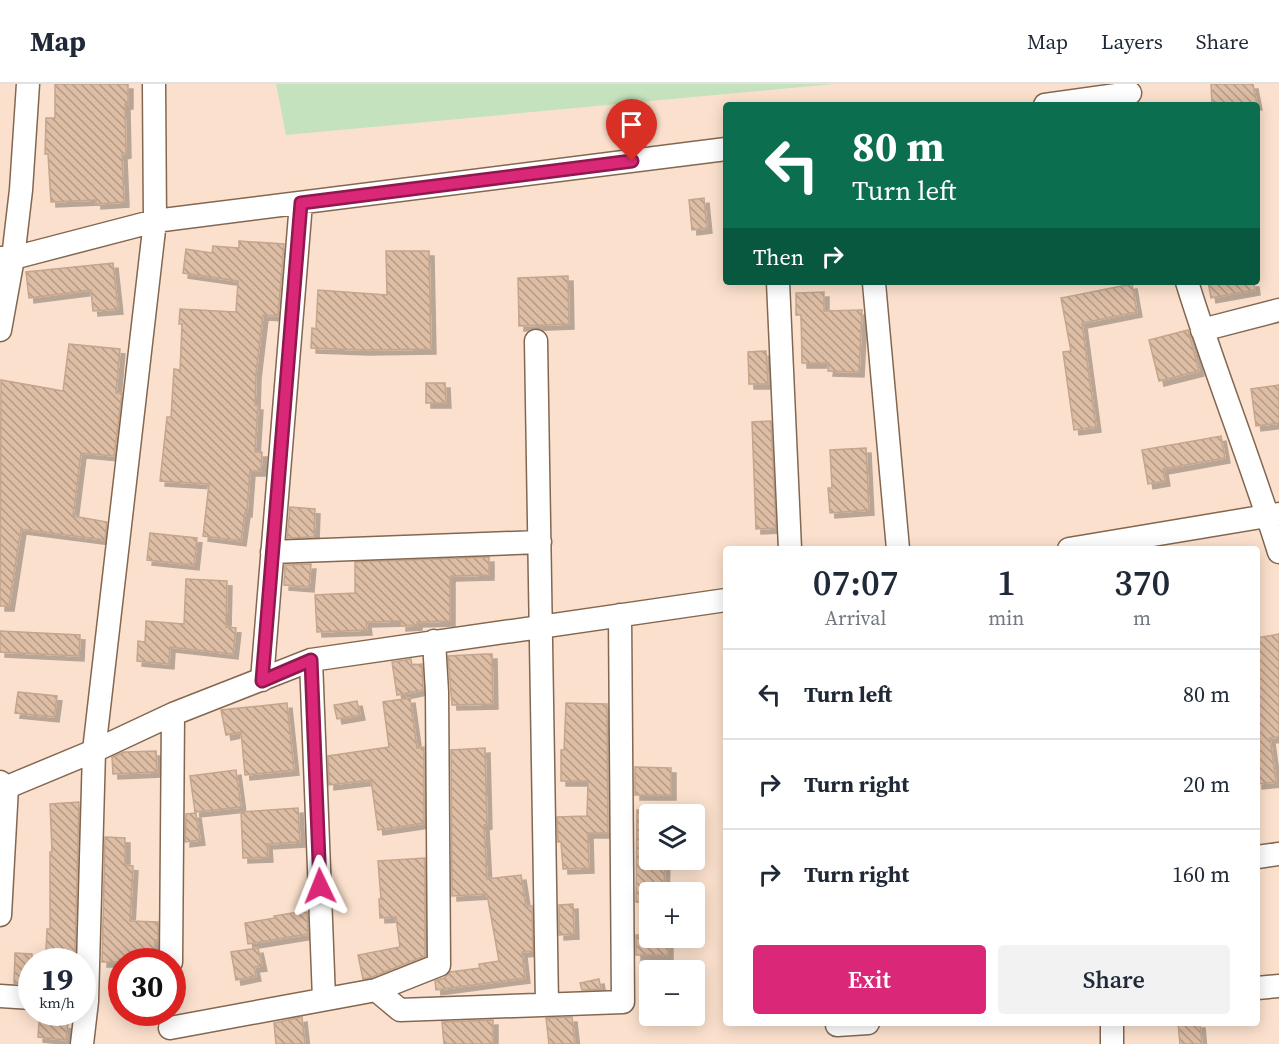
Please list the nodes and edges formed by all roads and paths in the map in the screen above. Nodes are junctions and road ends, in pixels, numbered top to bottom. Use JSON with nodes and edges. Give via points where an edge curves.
{"nodes":[{"id":1,"x":28,"y":84,"type":"edge"},
{"id":2,"x":154,"y":84,"type":"edge"},
{"id":3,"x":1130,"y":94,"type":"edge"},
{"id":4,"x":1068,"y":102,"type":"edge"},
{"id":5,"x":723,"y":150,"type":"edge"},
{"id":6,"x":10,"y":190,"type":"edge"},
{"id":7,"x":301,"y":203,"type":"junction"},
{"id":8,"x":155,"y":221,"type":"junction"},
{"id":9,"x":7,"y":258,"type":"edge"},
{"id":10,"x":778,"y":285,"type":"edge"},
{"id":11,"x":874,"y":285,"type":"edge"},
{"id":12,"x":1188,"y":285,"type":"edge"},
{"id":13,"x":1279,"y":310,"type":"edge"},
{"id":14,"x":0,"y":330,"type":"edge"},
{"id":15,"x":1202,"y":330,"type":"junction"},
{"id":16,"x":536,"y":341,"type":"dead end"},
{"id":17,"x":1274,"y":515,"type":"edge"},
{"id":18,"x":540,"y":542,"type":"junction"},
{"id":19,"x":790,"y":546,"type":"edge"},
{"id":20,"x":898,"y":546,"type":"edge"},
{"id":21,"x":1087,"y":546,"type":"edge"},
{"id":22,"x":272,"y":552,"type":"junction"},
{"id":23,"x":1279,"y":552,"type":"edge"},
{"id":24,"x":723,"y":600,"type":"edge"},
{"id":25,"x":620,"y":615,"type":"junction"},
{"id":26,"x":542,"y":626,"type":"junction"},
{"id":27,"x":434,"y":641,"type":"junction"},
{"id":28,"x":311,"y":660,"type":"junction"},
{"id":29,"x":262,"y":681,"type":"junction"},
{"id":30,"x":173,"y":714,"type":"junction"},
{"id":31,"x":94,"y":751,"type":"junction"},
{"id":32,"x":2,"y":786,"type":"edge"},
{"id":33,"x":1279,"y":855,"type":"edge"},
{"id":34,"x":1260,"y":857,"type":"edge"},
{"id":35,"x":0,"y":915,"type":"edge"},
{"id":36,"x":87,"y":948,"type":"edge"},
{"id":37,"x":171,"y":948,"type":"edge"},
{"id":38,"x":1279,"y":986,"type":"edge"},
{"id":39,"x":1260,"y":988,"type":"edge"},
{"id":40,"x":376,"y":990,"type":"junction"},
{"id":41,"x":0,"y":996,"type":"edge"},
{"id":42,"x":18,"y":997,"type":"edge"},
{"id":43,"x":324,"y":999,"type":"junction"},
{"id":44,"x":547,"y":1004,"type":"junction"},
{"id":45,"x":83,"y":1026,"type":"edge"},
{"id":46,"x":856,"y":1026,"type":"edge"},
{"id":47,"x":1112,"y":1026,"type":"edge"},
{"id":48,"x":170,"y":1028,"type":"edge"},
{"id":49,"x":836,"y":1031,"type":"edge"},
{"id":50,"x":82,"y":1044,"type":"edge"},
{"id":51,"x":1112,"y":1044,"type":"edge"}],
"edges":[{"from":1,"to":6,"type":"street"},
{"from":2,"to":8,"type":"street"},
{"from":3,"to":4,"type":"street"},
{"from":5,"to":7,"type":"street"},
{"from":6,"to":9,"type":"street"},
{"from":7,"to":8,"type":"street"},
{"from":7,"to":22,"type":"street"},
{"from":8,"to":9,"type":"street"},
{"from":8,"to":31,"type":"street"},
{"from":9,"to":14,"type":"street"},
{"from":10,"to":19,"type":"street"},
{"from":11,"to":20,"type":"street"},
{"from":12,"to":15,"type":"street"},
{"from":13,"to":15,"type":"street"},
{"from":15,"to":17,"type":"street"},
{"from":16,"to":18,"type":"street"},
{"from":17,"to":21,"type":"street"},
{"from":17,"to":23,"type":"street"},
{"from":18,"to":22,"type":"street"},
{"from":18,"to":26,"type":"street"},
{"from":22,"to":29,"type":"street"},
{"from":24,"to":25,"type":"street"},
{"from":25,"to":26,"type":"street"},
{"from":25,"to":44,"type":"street","via":[[623,1002]]},
{"from":26,"to":27,"type":"street"},
{"from":26,"to":44,"type":"street"},
{"from":27,"to":28,"type":"street"},
{"from":27,"to":40,"type":"street","via":[[439,965]]},
{"from":28,"to":29,"type":"street"},
{"from":28,"to":43,"type":"street"},
{"from":29,"to":30,"type":"street"},
{"from":30,"to":31,"type":"street"},
{"from":30,"to":37,"type":"street"},
{"from":31,"to":32,"type":"street"},
{"from":31,"to":36,"type":"street"},
{"from":32,"to":35,"type":"street"},
{"from":33,"to":34,"type":"street"},
{"from":38,"to":39,"type":"street"},
{"from":40,"to":43,"type":"street"},
{"from":40,"to":44,"type":"street","via":[[400,1010]]},
{"from":41,"to":42,"type":"street"},
{"from":43,"to":48,"type":"street"},
{"from":45,"to":50,"type":"street"},
{"from":46,"to":49,"type":"street"},
{"from":47,"to":51,"type":"street"}]}
